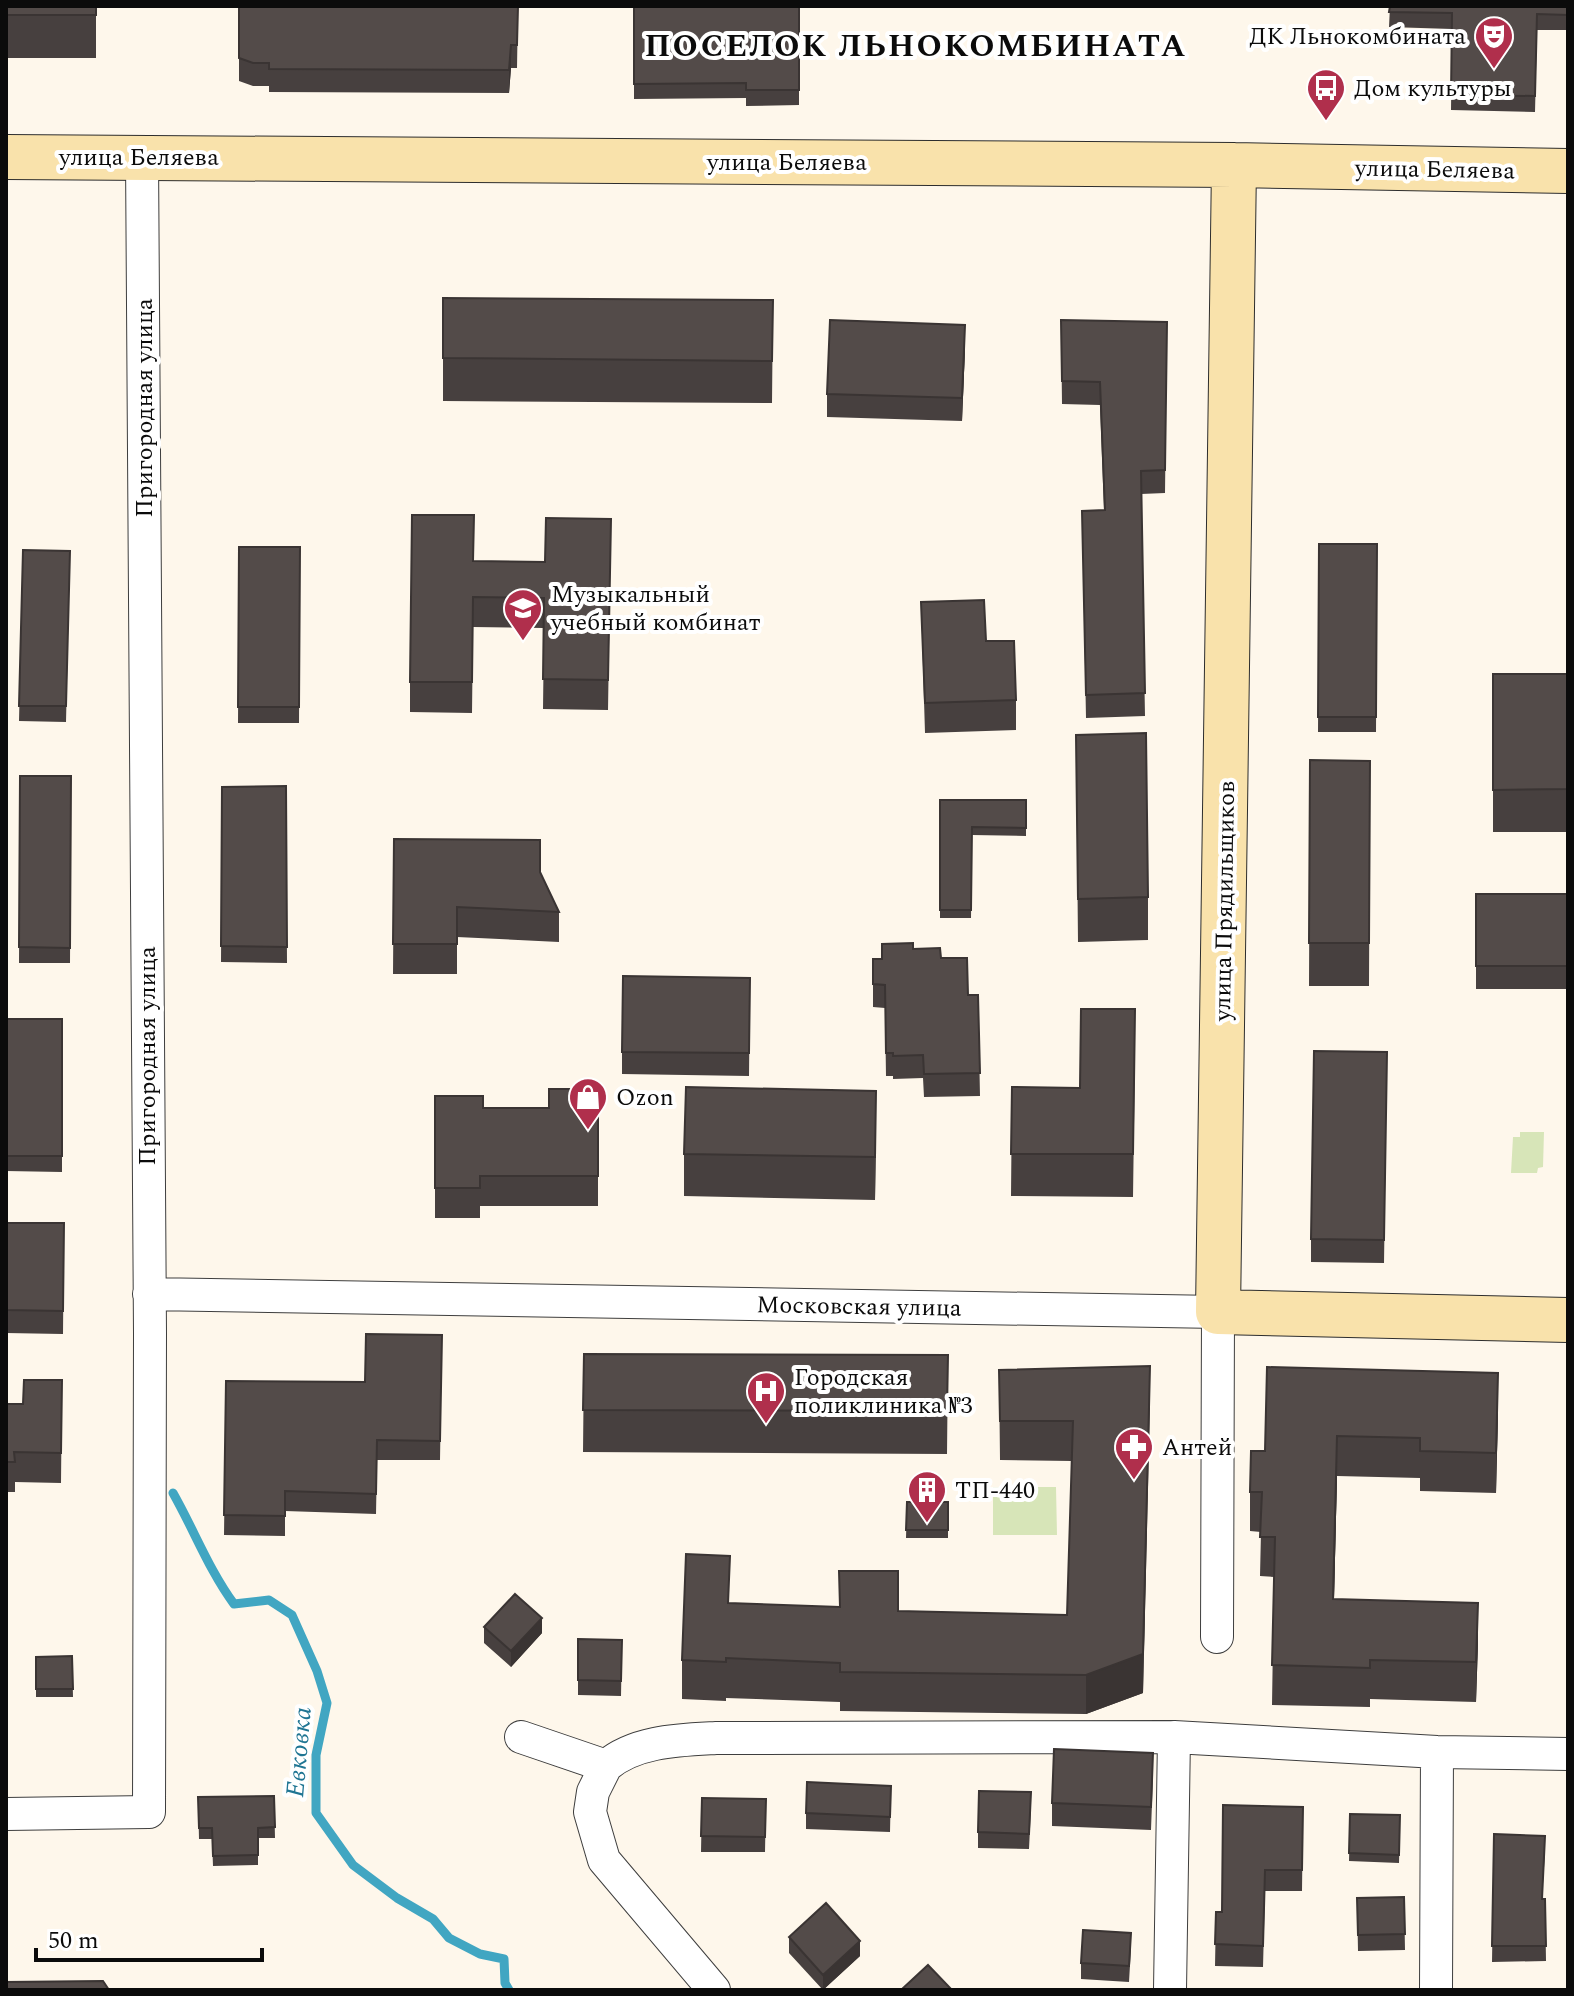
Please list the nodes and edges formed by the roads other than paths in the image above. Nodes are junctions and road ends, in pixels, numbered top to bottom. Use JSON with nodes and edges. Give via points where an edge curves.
{"nodes":[{"id":1,"x":6,"y":157,"type":"edge"},
{"id":2,"x":142,"y":157,"type":"junction"},
{"id":3,"x":1234,"y":165,"type":"junction"},
{"id":4,"x":1568,"y":171,"type":"edge"},
{"id":5,"x":149,"y":1294,"type":"junction"},
{"id":6,"x":1218,"y":1312,"type":"junction"},
{"id":7,"x":1568,"y":1320,"type":"edge"},
{"id":8,"x":1217,"y":1637,"type":"dead end"},
{"id":9,"x":521,"y":1737,"type":"dead end"},
{"id":10,"x":1174,"y":1737,"type":"junction"},
{"id":11,"x":1437,"y":1752,"type":"junction"},
{"id":12,"x":1568,"y":1754,"type":"edge"},
{"id":13,"x":606,"y":1766,"type":"junction"},
{"id":14,"x":6,"y":1814,"type":"edge"},
{"id":15,"x":714,"y":1990,"type":"edge"},
{"id":16,"x":1170,"y":1990,"type":"edge"},
{"id":17,"x":1436,"y":1990,"type":"edge"}],
"edges":[{"from":1,"to":2,"type":"street","name":"улица Беляева"},
{"from":2,"to":3,"type":"street","name":"улица Беляева"},
{"from":2,"to":5,"type":"street","name":"Пригородная улица"},
{"from":3,"to":4,"type":"street","name":"улица Беляева"},
{"from":3,"to":6,"type":"street","name":"улица Прядильщиков"},
{"from":5,"to":6,"type":"street","name":"Московская улица"},
{"from":5,"to":14,"type":"street","name":"Пригородная улица","via":[[149,1812]]},
{"from":6,"to":7,"type":"street","name":"Московская улица"},
{"from":6,"to":8,"type":"street","name":"улица Прядильщиков"},
{"from":9,"to":13,"type":"street"},
{"from":10,"to":11,"type":"street"},
{"from":10,"to":13,"type":"street","via":[[716,1738],[657,1744],[616,1757]]},
{"from":10,"to":16,"type":"street"},
{"from":11,"to":12,"type":"street"},
{"from":11,"to":17,"type":"street"},
{"from":13,"to":15,"type":"street","via":[[590,1812],[604,1860]]}]}
